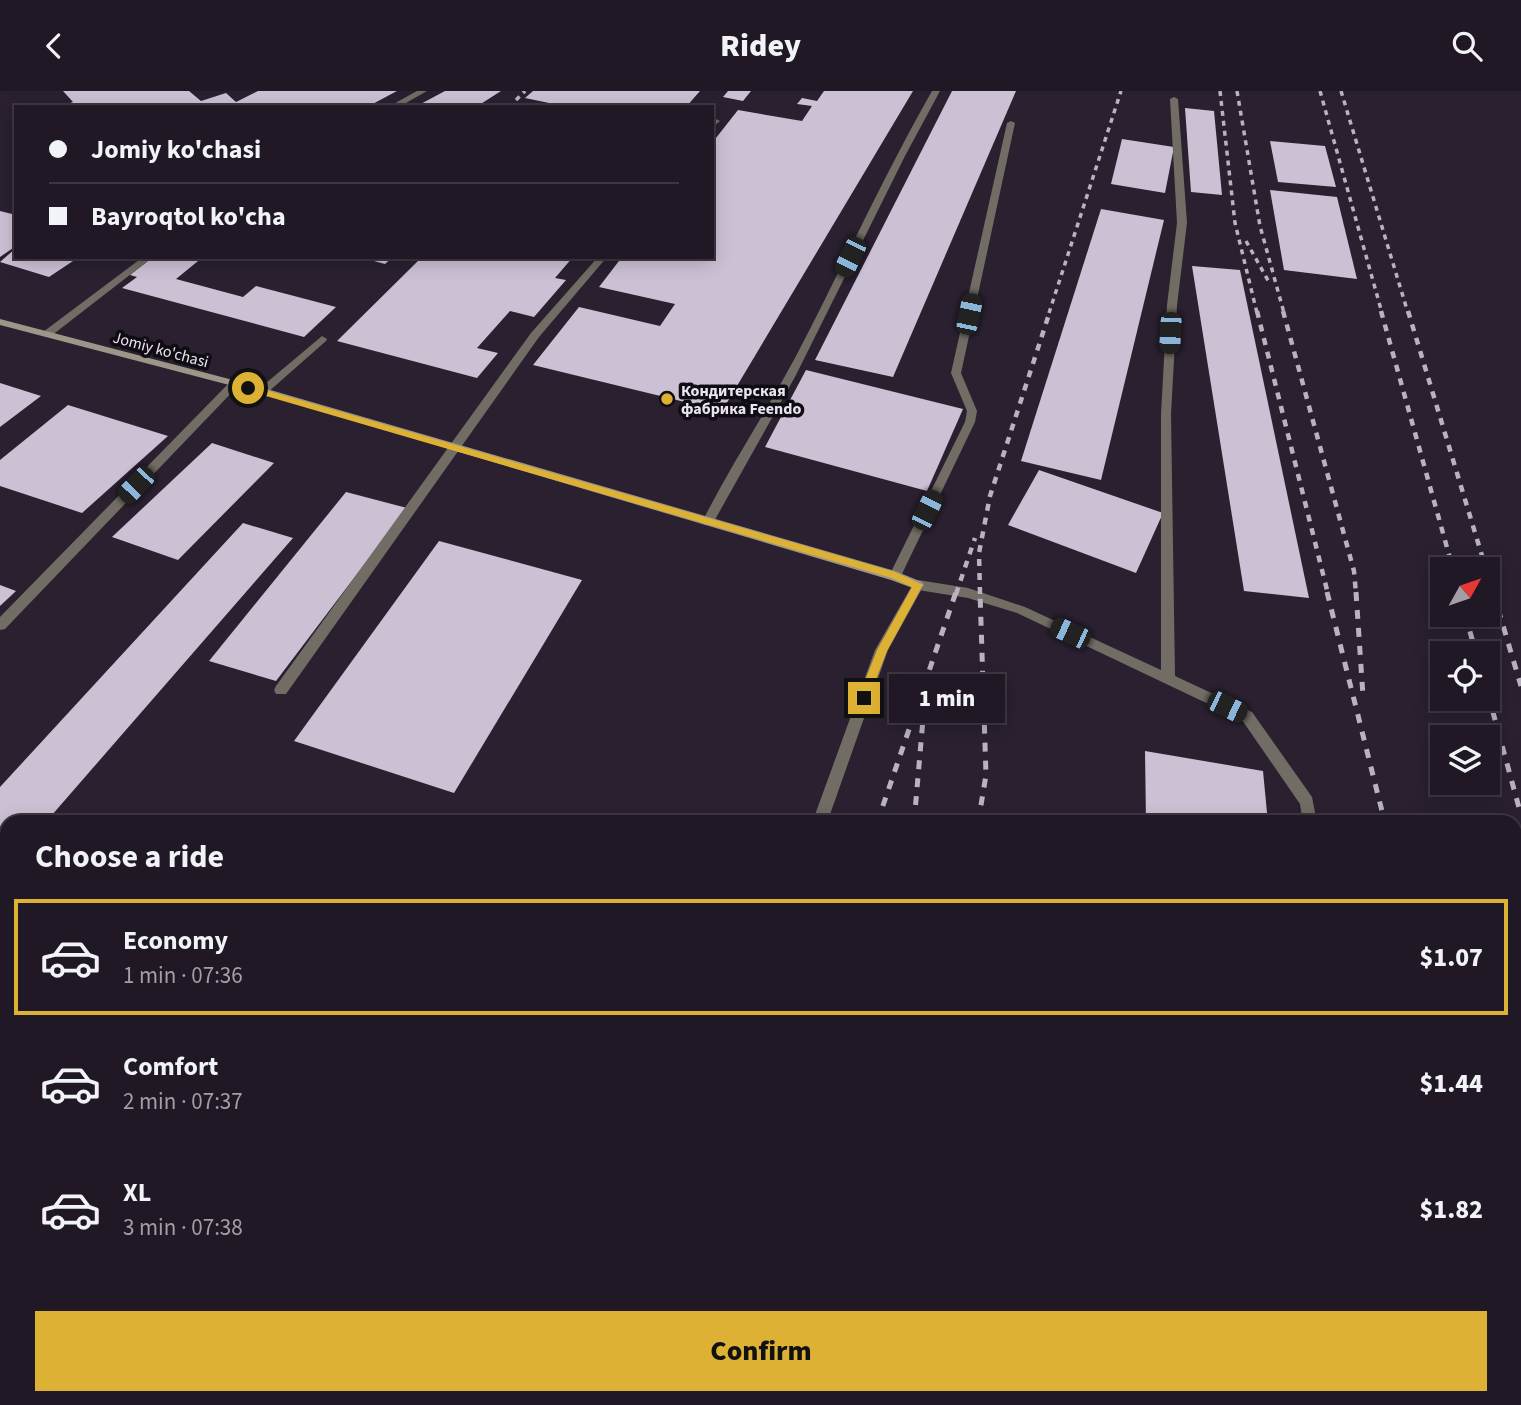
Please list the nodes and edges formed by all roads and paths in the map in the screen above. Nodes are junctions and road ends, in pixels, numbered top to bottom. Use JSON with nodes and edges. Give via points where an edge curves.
{"nodes":[{"id":1,"x":423,"y":91,"type":"edge"},
{"id":2,"x":936,"y":91,"type":"edge"},
{"id":3,"x":1174,"y":99,"type":"dead end"},
{"id":4,"x":396,"y":105,"type":"edge"},
{"id":5,"x":1010,"y":123,"type":"dead end"},
{"id":6,"x":146,"y":259,"type":"edge"},
{"id":7,"x":601,"y":259,"type":"edge"},
{"id":8,"x":0,"y":322,"type":"edge"},
{"id":9,"x":47,"y":334,"type":"junction"},
{"id":10,"x":322,"y":339,"type":"dead end"},
{"id":11,"x":233,"y":385,"type":"junction"},
{"id":12,"x":263,"y":391,"type":"junction"},
{"id":13,"x":453,"y":447,"type":"junction"},
{"id":14,"x":708,"y":522,"type":"junction"},
{"id":15,"x":895,"y":576,"type":"junction"},
{"id":16,"x":918,"y":585,"type":"junction"},
{"id":17,"x":0,"y":625,"type":"edge"},
{"id":18,"x":1168,"y":679,"type":"junction"},
{"id":19,"x":281,"y":690,"type":"dead end"},
{"id":20,"x":822,"y":815,"type":"edge"},
{"id":21,"x":1309,"y":815,"type":"edge"}],
"edges":[{"from":1,"to":4,"type":"street"},
{"from":2,"to":14,"type":"street","via":[[802,356]]},
{"from":3,"to":18,"type":"street","via":[[1182,223],[1166,414]]},
{"from":5,"to":15,"type":"street","via":[[956,373],[972,411],[970,422]]},
{"from":6,"to":9,"type":"street"},
{"from":7,"to":13,"type":"street","via":[[535,335]]},
{"from":8,"to":9,"type":"street","name":"Jomiy ko'chasi"},
{"from":9,"to":11,"type":"street","name":"Jomiy ko'chasi"},
{"from":10,"to":12,"type":"street"},
{"from":11,"to":12,"type":"street","name":"Jomiy ko'chasi"},
{"from":11,"to":17,"type":"street"},
{"from":12,"to":13,"type":"street","name":"Jomiy ko'chasi"},
{"from":13,"to":14,"type":"street","name":"Jomiy ko'chasi"},
{"from":13,"to":19,"type":"street"},
{"from":14,"to":15,"type":"street","name":"Jomiy ko'chasi"},
{"from":15,"to":16,"type":"street","name":"Jomiy ko'chasi"},
{"from":16,"to":18,"type":"street","via":[[968,593],[1021,610]]},
{"from":16,"to":20,"type":"street","via":[[882,650]]},
{"from":18,"to":21,"type":"street","via":[[1247,716],[1307,802]]}]}
